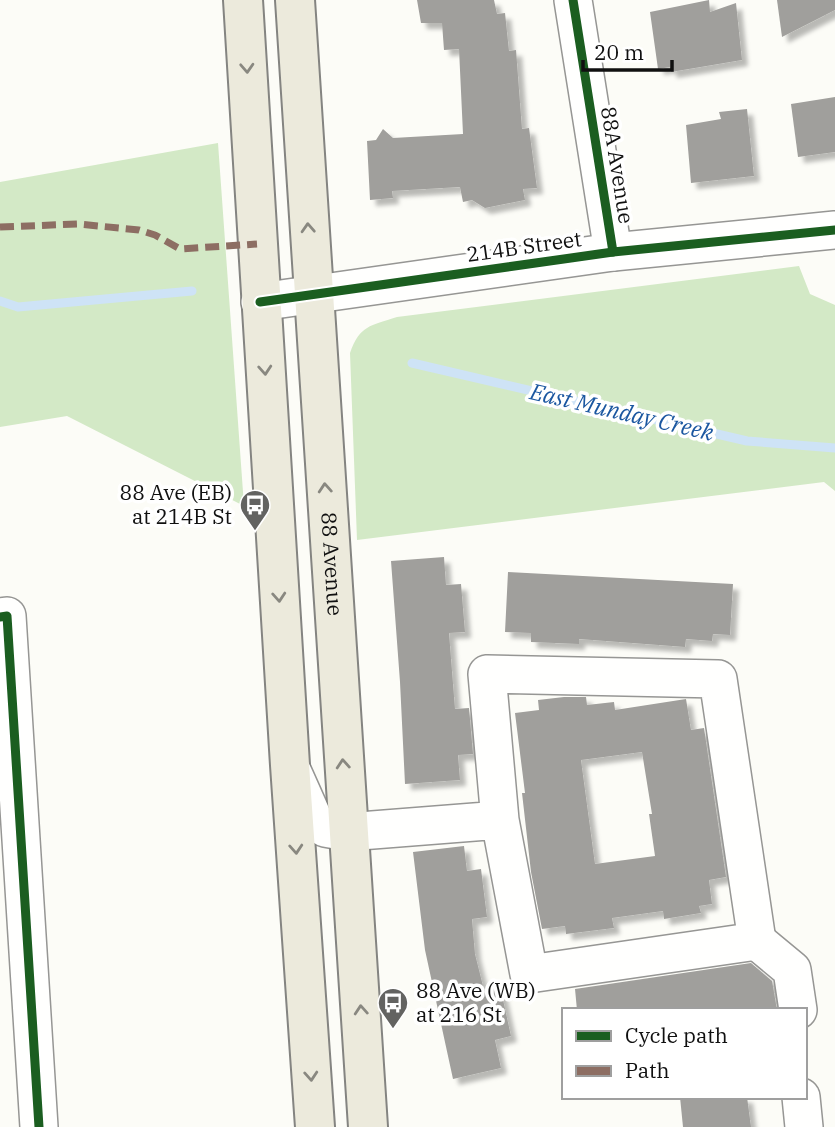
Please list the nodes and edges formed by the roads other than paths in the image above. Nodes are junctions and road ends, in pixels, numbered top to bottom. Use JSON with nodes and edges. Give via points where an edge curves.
{"nodes":[{"id":1,"x":243,"y":0,"type":"edge"},
{"id":2,"x":295,"y":0,"type":"edge"},
{"id":3,"x":573,"y":0,"type":"edge"},
{"id":4,"x":835,"y":230,"type":"edge"},
{"id":5,"x":613,"y":252,"type":"junction"},
{"id":6,"x":312,"y":296,"type":"junction"},
{"id":7,"x":260,"y":302,"type":"junction"},
{"id":8,"x":4,"y":616,"type":"edge"},
{"id":9,"x":290,"y":765,"type":"junction"},
{"id":10,"x":500,"y":820,"type":"junction"},
{"id":11,"x":347,"y":832,"type":"junction"},
{"id":12,"x":757,"y":941,"type":"junction"},
{"id":13,"x":798,"y":1008,"type":"edge"},
{"id":14,"x":802,"y":1099,"type":"edge"},
{"id":15,"x":39,"y":1127,"type":"edge"},
{"id":16,"x":315,"y":1127,"type":"edge"},
{"id":17,"x":368,"y":1127,"type":"edge"},
{"id":18,"x":804,"y":1127,"type":"edge"}],
"edges":[{"from":1,"to":7,"type":"main road","one_way":true},
{"from":6,"to":2,"type":"main road","name":"88 Avenue","one_way":true},
{"from":3,"to":5,"type":"street","name":"88A Avenue"},
{"from":4,"to":5,"type":"street","name":"214B Street"},
{"from":5,"to":6,"type":"street","name":"214B Street"},
{"from":6,"to":7,"type":"street","name":"214B Street"},
{"from":11,"to":6,"type":"main road","name":"88 Avenue","one_way":true},
{"from":7,"to":9,"type":"main road","one_way":true},
{"from":8,"to":15,"type":"street"},
{"from":9,"to":11,"type":"street","via":[[314,820],[325,828]]},
{"from":9,"to":16,"type":"main road","one_way":true},
{"from":10,"to":11,"type":"street"},
{"from":10,"to":12,"type":"street","via":[[529,974]]},
{"from":10,"to":12,"type":"street","via":[[487,674],[718,679]]},
{"from":17,"to":11,"type":"main road","name":"88 Avenue","one_way":true},
{"from":12,"to":13,"type":"street","via":[[792,970]]},
{"from":14,"to":18,"type":"street"}]}
